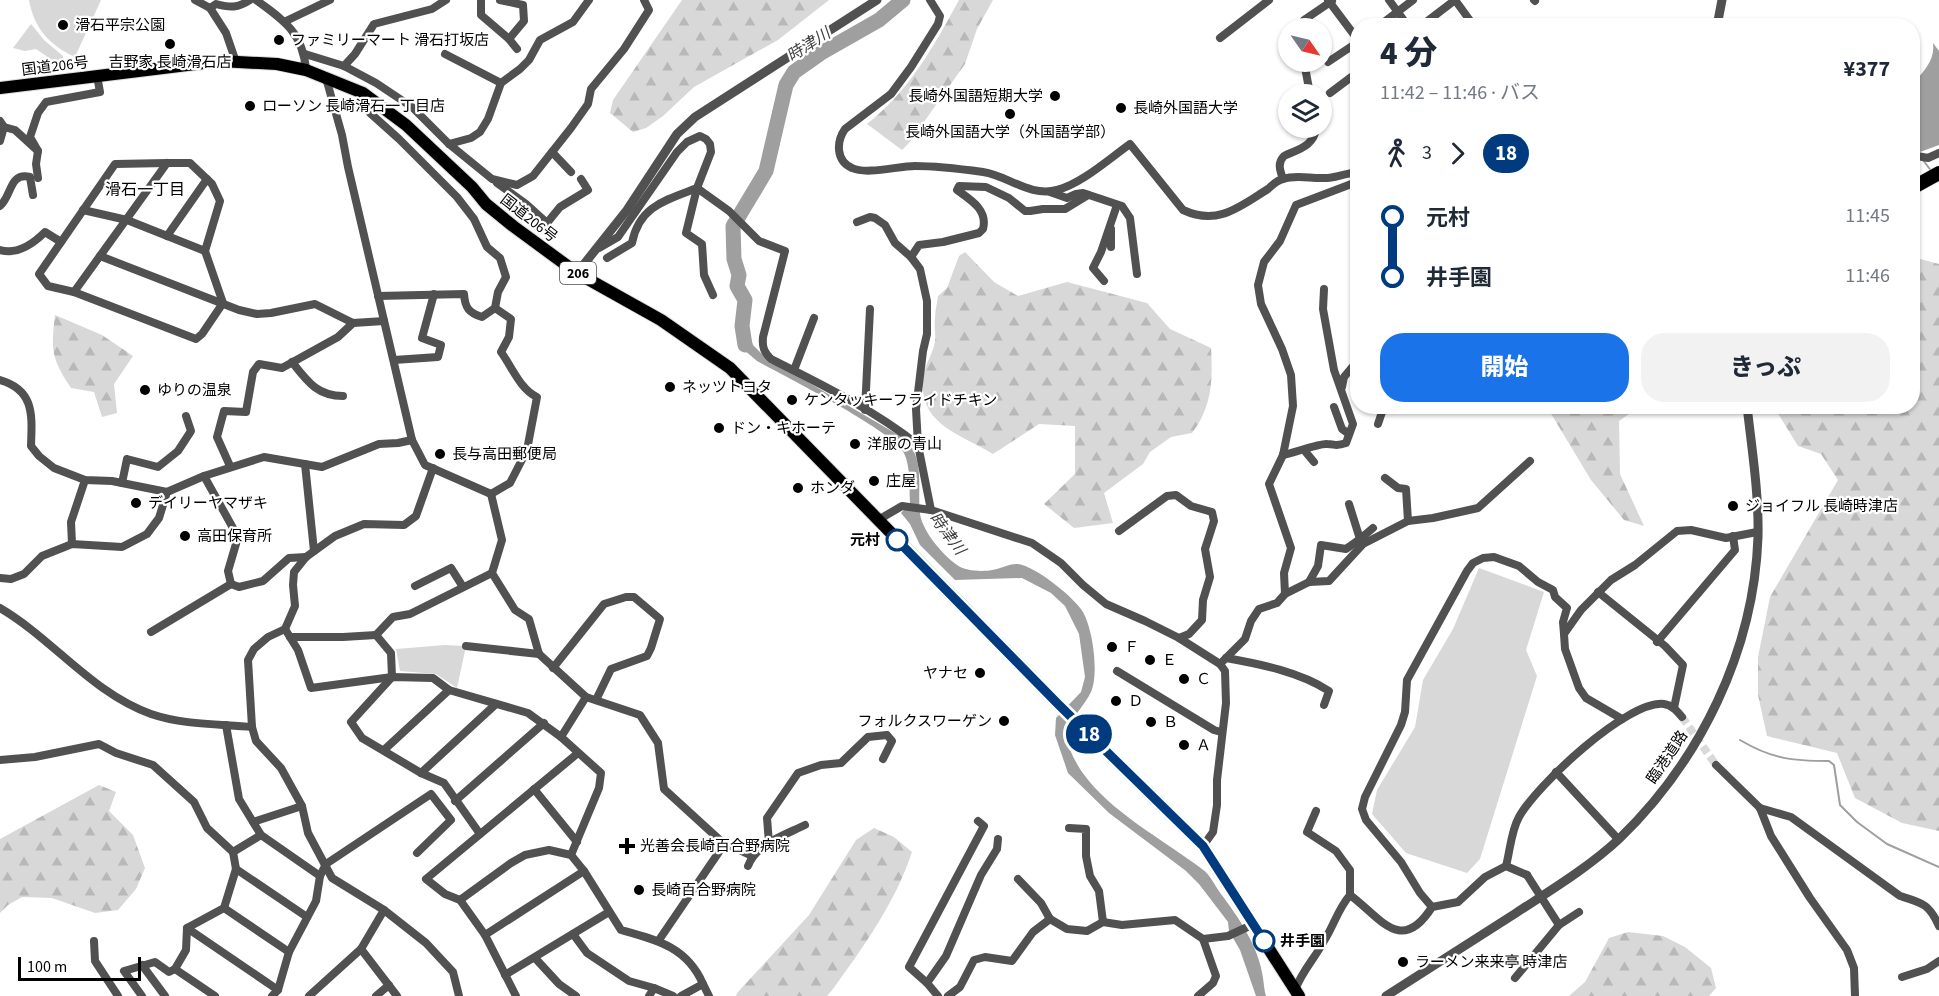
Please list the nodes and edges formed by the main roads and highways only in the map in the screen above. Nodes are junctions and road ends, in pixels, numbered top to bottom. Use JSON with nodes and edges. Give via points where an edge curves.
{"nodes":[{"id":1,"x":0,"y":88,"type":"edge"},
{"id":2,"x":1939,"y":173,"type":"edge"},
{"id":3,"x":1920,"y":184,"type":"edge"},
{"id":4,"x":1297,"y":993,"type":"edge"}],
"edges":[{"from":1,"to":4,"type":"highway","name":"国道206号","number":"206","via":[[220,61],[306,70],[363,93],[406,125],[513,226],[577,273],[661,320],[730,368],[1059,705],[1203,846],[1250,926]]},
{"from":2,"to":3,"type":"highway"}]}
